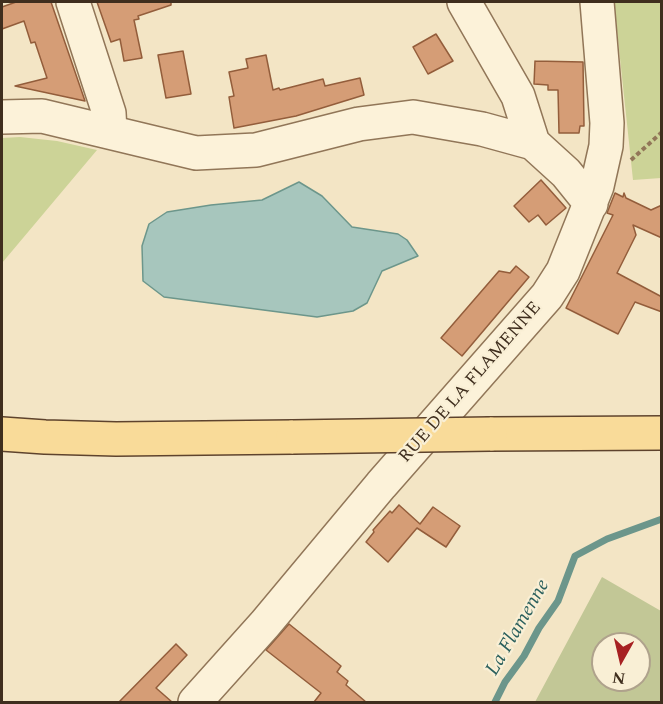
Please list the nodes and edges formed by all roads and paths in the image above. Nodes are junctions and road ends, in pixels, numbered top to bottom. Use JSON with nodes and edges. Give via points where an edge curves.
{"nodes":[{"id":1,"x":73,"y":2,"type":"edge"},
{"id":2,"x":464,"y":2,"type":"edge"},
{"id":3,"x":597,"y":2,"type":"edge"},
{"id":4,"x":2,"y":117,"type":"edge"},
{"id":5,"x":110,"y":131,"type":"junction"},
{"id":6,"x":533,"y":143,"type":"junction"},
{"id":7,"x":591,"y":204,"type":"junction"},
{"id":8,"x":2,"y":434,"type":"edge"},
{"id":9,"x":662,"y":434,"type":"edge"},
{"id":10,"x":195,"y":702,"type":"edge"}],
"edges":[{"from":1,"to":5,"type":"street","via":[[109,113]]},
{"from":2,"to":6,"type":"street","via":[[518,96]]},
{"from":3,"to":7,"type":"street","name":"RUE DE LA FLAMENNE","via":[[607,123],[602,168]]},
{"from":4,"to":5,"type":"street","via":[[42,116]]},
{"from":5,"to":6,"type":"street","via":[[196,153],[256,150],[359,124],[413,117]]},
{"from":6,"to":7,"type":"street","via":[[566,173]]},
{"from":7,"to":10,"type":"street","name":"RUE DE LA FLAMENNE","via":[[563,272],[547,296]]},
{"from":8,"to":9,"type":"main road","bridge":true,"via":[[116,439]]}]}
